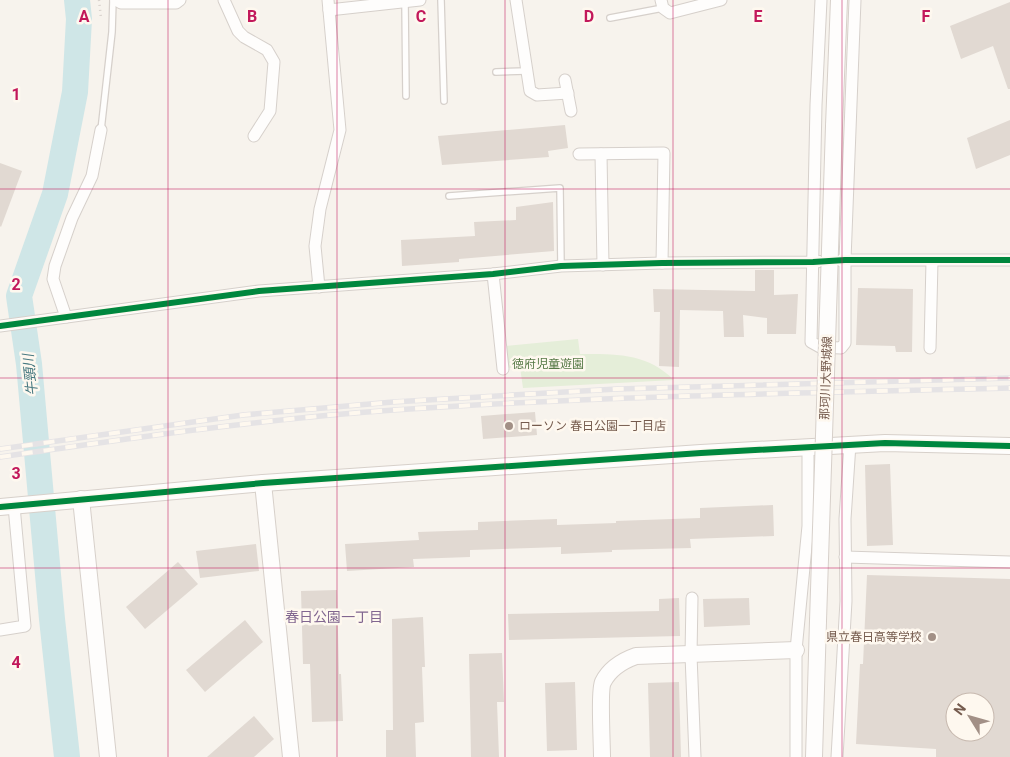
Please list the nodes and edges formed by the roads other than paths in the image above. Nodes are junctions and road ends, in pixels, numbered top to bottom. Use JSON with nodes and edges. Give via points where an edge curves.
{"nodes":[{"id":1,"x":114,"y":0,"type":"edge"},
{"id":2,"x":180,"y":0,"type":"edge"},
{"id":3,"x":224,"y":0,"type":"edge"},
{"id":4,"x":420,"y":0,"type":"edge"},
{"id":5,"x":441,"y":0,"type":"edge"},
{"id":6,"x":516,"y":0,"type":"edge"},
{"id":7,"x":721,"y":0,"type":"edge"},
{"id":8,"x":821,"y":0,"type":"edge"},
{"id":9,"x":839,"y":0,"type":"edge"},
{"id":10,"x":854,"y":0,"type":"edge"},
{"id":11,"x":405,"y":2,"type":"junction"},
{"id":12,"x":662,"y":4,"type":"edge"},
{"id":13,"x":328,"y":5,"type":"edge"},
{"id":14,"x":610,"y":18,"type":"dead end"},
{"id":15,"x":526,"y":71,"type":"junction"},
{"id":16,"x":496,"y":72,"type":"dead end"},
{"id":17,"x":566,"y":80,"type":"dead end"},
{"id":18,"x":568,"y":93,"type":"junction"},
{"id":19,"x":406,"y":96,"type":"dead end"},
{"id":20,"x":444,"y":101,"type":"dead end"},
{"id":21,"x":571,"y":111,"type":"dead end"},
{"id":22,"x":102,"y":130,"type":"joint"},
{"id":23,"x":254,"y":136,"type":"dead end"},
{"id":24,"x":579,"y":154,"type":"dead end"},
{"id":25,"x":601,"y":154,"type":"junction"},
{"id":26,"x":449,"y":196,"type":"dead end"},
{"id":27,"x":846,"y":260,"type":"junction"},
{"id":28,"x":1010,"y":260,"type":"edge"},
{"id":29,"x":932,"y":261,"type":"junction"},
{"id":30,"x":813,"y":262,"type":"junction"},
{"id":31,"x":662,"y":263,"type":"junction"},
{"id":32,"x":603,"y":265,"type":"junction"},
{"id":33,"x":561,"y":266,"type":"junction"},
{"id":34,"x":493,"y":274,"type":"junction"},
{"id":35,"x":319,"y":287,"type":"junction"},
{"id":36,"x":66,"y":318,"type":"junction"},
{"id":37,"x":0,"y":326,"type":"edge"},
{"id":38,"x":930,"y":348,"type":"dead end"},
{"id":39,"x":503,"y":369,"type":"dead end"},
{"id":40,"x":850,"y":444,"type":"junction"},
{"id":41,"x":1010,"y":446,"type":"edge"},
{"id":42,"x":808,"y":447,"type":"junction"},
{"id":43,"x":263,"y":483,"type":"junction"},
{"id":44,"x":81,"y":498,"type":"junction"},
{"id":45,"x":7,"y":506,"type":"edge"},
{"id":46,"x":845,"y":557,"type":"junction"},
{"id":47,"x":1010,"y":562,"type":"edge"},
{"id":48,"x":692,"y":598,"type":"dead end"},
{"id":49,"x":0,"y":630,"type":"edge"},
{"id":50,"x":796,"y":650,"type":"junction"},
{"id":51,"x":691,"y":655,"type":"junction"},
{"id":52,"x":108,"y":757,"type":"edge"},
{"id":53,"x":291,"y":757,"type":"edge"},
{"id":54,"x":602,"y":757,"type":"edge"},
{"id":55,"x":695,"y":757,"type":"edge"},
{"id":56,"x":796,"y":757,"type":"edge"},
{"id":57,"x":814,"y":757,"type":"edge"},
{"id":58,"x":837,"y":757,"type":"edge"}],
"edges":[{"from":1,"to":2,"type":"street","via":[[121,3],[176,3]]},
{"from":1,"to":22,"type":"lane"},
{"from":3,"to":23,"type":"street","via":[[238,31],[244,38],[267,50],[274,62],[270,111]]},
{"from":4,"to":11,"type":"street"},
{"from":5,"to":20,"type":"lane"},
{"from":6,"to":15,"type":"street"},
{"from":7,"to":12,"type":"street","via":[[670,13]]},
{"from":8,"to":30,"type":"street"},
{"from":9,"to":57,"type":"street","name":"那珂川大野城線","bridge":true},
{"from":10,"to":27,"type":"street"},
{"from":11,"to":13,"type":"street"},
{"from":11,"to":19,"type":"lane"},
{"from":12,"to":14,"type":"lane"},
{"from":13,"to":35,"type":"street","via":[[340,130],[320,209],[315,246]]},
{"from":15,"to":16,"type":"lane"},
{"from":15,"to":18,"type":"street","via":[[532,94]]},
{"from":17,"to":18,"type":"street"},
{"from":18,"to":21,"type":"street"},
{"from":22,"to":36,"type":"street","via":[[92,176],[72,218],[55,266],[53,279]]},
{"from":24,"to":25,"type":"street"},
{"from":25,"to":31,"type":"street","via":[[664,153]]},
{"from":25,"to":32,"type":"street"},
{"from":26,"to":33,"type":"lane","via":[[560,188]]},
{"from":27,"to":29,"type":"street"},
{"from":27,"to":30,"type":"street"},
{"from":27,"to":30,"type":"street","via":[[845,343],[841,348],[820,347],[811,342]]},
{"from":28,"to":29,"type":"street"},
{"from":29,"to":38,"type":"street"},
{"from":30,"to":31,"type":"street"},
{"from":31,"to":32,"type":"street"},
{"from":32,"to":33,"type":"street"},
{"from":33,"to":34,"type":"street"},
{"from":34,"to":35,"type":"street"},
{"from":34,"to":39,"type":"street"},
{"from":35,"to":36,"type":"street","via":[[259,291]]},
{"from":36,"to":37,"type":"street"},
{"from":40,"to":41,"type":"street"},
{"from":40,"to":42,"type":"street"},
{"from":40,"to":46,"type":"street"},
{"from":42,"to":43,"type":"street"},
{"from":42,"to":50,"type":"street","via":[[808,526]]},
{"from":43,"to":44,"type":"street"},
{"from":43,"to":53,"type":"street"},
{"from":44,"to":45,"type":"street"},
{"from":44,"to":52,"type":"street"},
{"from":45,"to":49,"type":"street","via":[[25,626]]},
{"from":46,"to":47,"type":"street"},
{"from":46,"to":58,"type":"street","via":[[846,601]]},
{"from":48,"to":51,"type":"street"},
{"from":50,"to":51,"type":"street"},
{"from":50,"to":56,"type":"street"},
{"from":51,"to":54,"type":"street","via":[[636,656],[622,661],[610,672],[602,684]]},
{"from":51,"to":55,"type":"street"}]}
